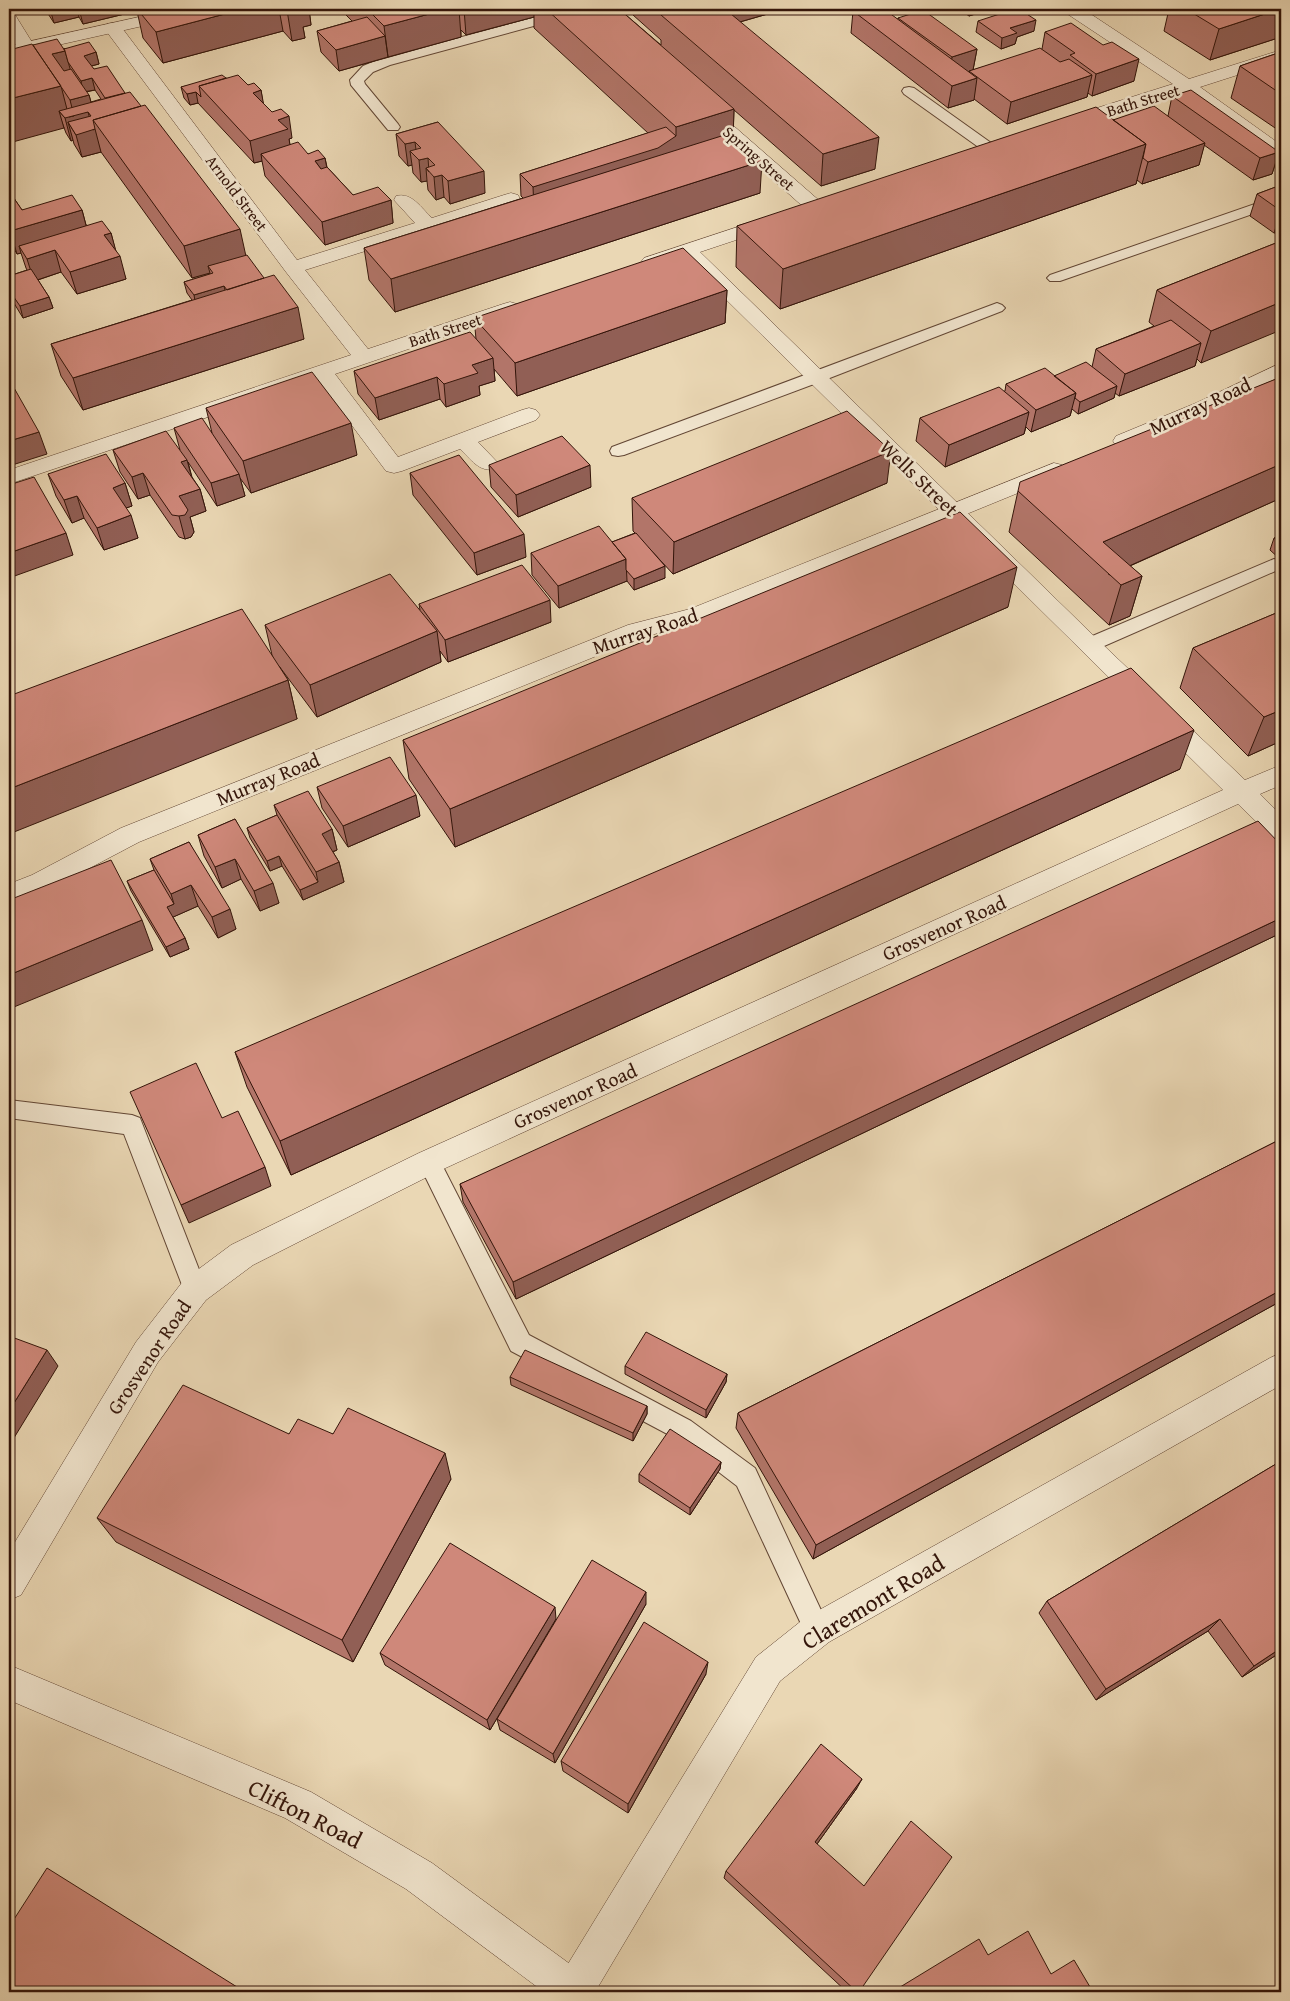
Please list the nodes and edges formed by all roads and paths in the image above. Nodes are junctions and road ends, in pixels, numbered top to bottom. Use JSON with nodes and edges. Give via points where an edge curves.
{"nodes":[{"id":1,"x":196,"y":9,"type":"edge"},
{"id":2,"x":580,"y":9,"type":"edge"},
{"id":3,"x":1072,"y":9,"type":"edge"},
{"id":4,"x":9,"y":18,"type":"edge"},
{"id":5,"x":112,"y":28,"type":"junction"},
{"id":6,"x":26,"y":47,"type":"junction"},
{"id":7,"x":9,"y":51,"type":"edge"},
{"id":8,"x":1281,"y":55,"type":"edge"},
{"id":9,"x":1188,"y":86,"type":"junction"},
{"id":10,"x":910,"y":91,"type":"dead end"},
{"id":11,"x":692,"y":98,"type":"edge"},
{"id":12,"x":393,"y":127,"type":"dead end"},
{"id":13,"x":1055,"y":127,"type":"edge"},
{"id":14,"x":1008,"y":142,"type":"edge"},
{"id":15,"x":979,"y":151,"type":"joint"},
{"id":16,"x":1281,"y":153,"type":"edge"},
{"id":17,"x":511,"y":199,"type":"dead end"},
{"id":18,"x":1281,"y":199,"type":"edge"},
{"id":19,"x":403,"y":200,"type":"dead end"},
{"id":20,"x":428,"y":225,"type":"junction"},
{"id":21,"x":687,"y":250,"type":"junction"},
{"id":22,"x":293,"y":268,"type":"junction"},
{"id":23,"x":630,"y":269,"type":"edge"},
{"id":24,"x":1055,"y":278,"type":"dead end"},
{"id":25,"x":526,"y":303,"type":"edge"},
{"id":26,"x":997,"y":308,"type":"dead end"},
{"id":27,"x":364,"y":357,"type":"junction"},
{"id":28,"x":1281,"y":369,"type":"edge"},
{"id":29,"x":323,"y":372,"type":"junction"},
{"id":30,"x":816,"y":378,"type":"junction"},
{"id":31,"x":529,"y":415,"type":"dead end"},
{"id":32,"x":464,"y":440,"type":"junction"},
{"id":33,"x":1105,"y":449,"type":"edge"},
{"id":34,"x":618,"y":450,"type":"dead end"},
{"id":35,"x":488,"y":464,"type":"edge"},
{"id":36,"x":1070,"y":464,"type":"edge"},
{"id":37,"x":9,"y":477,"type":"edge"},
{"id":38,"x":954,"y":512,"type":"junction"},
{"id":39,"x":1274,"y":565,"type":"dead end"},
{"id":40,"x":1090,"y":645,"type":"junction"},
{"id":41,"x":1281,"y":774,"type":"edge"},
{"id":42,"x":1243,"y":792,"type":"junction"},
{"id":43,"x":1281,"y":830,"type":"edge"},
{"id":44,"x":9,"y":895,"type":"edge"},
{"id":45,"x":9,"y":1109,"type":"edge"},
{"id":46,"x":429,"y":1162,"type":"junction"},
{"id":47,"x":195,"y":1290,"type":"junction"},
{"id":48,"x":1281,"y":1368,"type":"edge"},
{"id":49,"x":9,"y":1583,"type":"edge"},
{"id":50,"x":817,"y":1630,"type":"junction"},
{"id":51,"x":9,"y":1682,"type":"edge"},
{"id":52,"x":574,"y":1992,"type":"edge"}],
"edges":[{"from":1,"to":5,"type":"street"},
{"from":2,"to":12,"type":"lane","via":[[368,69],[357,80],[358,85]]},
{"from":3,"to":9,"type":"street"},
{"from":4,"to":6,"type":"street"},
{"from":5,"to":6,"type":"street"},
{"from":5,"to":22,"type":"street","name":"Arnold Street"},
{"from":6,"to":7,"type":"street"},
{"from":8,"to":9,"type":"street","name":"Bath Street"},
{"from":9,"to":13,"type":"street","name":"Bath Street"},
{"from":9,"to":16,"type":"street"},
{"from":10,"to":15,"type":"lane"},
{"from":11,"to":21,"type":"street","name":"Spring Street","via":[[809,209]]},
{"from":14,"to":15,"type":"street"},
{"from":17,"to":20,"type":"street"},
{"from":18,"to":24,"type":"lane"},
{"from":19,"to":20,"type":"street"},
{"from":20,"to":22,"type":"street"},
{"from":21,"to":23,"type":"street"},
{"from":21,"to":30,"type":"street","name":"Wells Street"},
{"from":22,"to":27,"type":"street","name":"Arnold Street"},
{"from":25,"to":27,"type":"street","name":"Bath Street"},
{"from":26,"to":30,"type":"lane"},
{"from":27,"to":29,"type":"street","name":"Bath Street"},
{"from":28,"to":33,"type":"street","name":"Murray Road","via":[[1203,408]]},
{"from":29,"to":32,"type":"street","via":[[394,466]]},
{"from":29,"to":37,"type":"street","name":"Bath Street"},
{"from":30,"to":34,"type":"lane"},
{"from":30,"to":38,"type":"street","name":"Wells Street"},
{"from":31,"to":32,"type":"street"},
{"from":32,"to":35,"type":"street"},
{"from":36,"to":38,"type":"street","name":"Murray Road"},
{"from":38,"to":40,"type":"street","name":"Wells Street"},
{"from":38,"to":44,"type":"street","name":"Murray Road","via":[[697,615],[636,631],[130,834],[41,882]]},
{"from":39,"to":40,"type":"lane"},
{"from":40,"to":42,"type":"street","name":"Wells Street"},
{"from":41,"to":42,"type":"street","name":"Grosvenor Road"},
{"from":42,"to":43,"type":"street","name":"Wells Street"},
{"from":42,"to":46,"type":"street","name":"Grosvenor Road"},
{"from":45,"to":47,"type":"lane","via":[[132,1125]]},
{"from":46,"to":47,"type":"street","name":"Grosvenor Road","via":[[242,1255]]},
{"from":46,"to":50,"type":"lane","via":[[520,1343],[682,1428],[746,1477]]},
{"from":47,"to":49,"type":"street","name":"Grosvenor Road","via":[[147,1352]]},
{"from":48,"to":50,"type":"street","name":"Claremont Road"},
{"from":50,"to":52,"type":"street","name":"Claremont Road","via":[[768,1669]]},
{"from":51,"to":52,"type":"street","name":"Clifton Road","via":[[298,1805],[419,1876]]}]}
